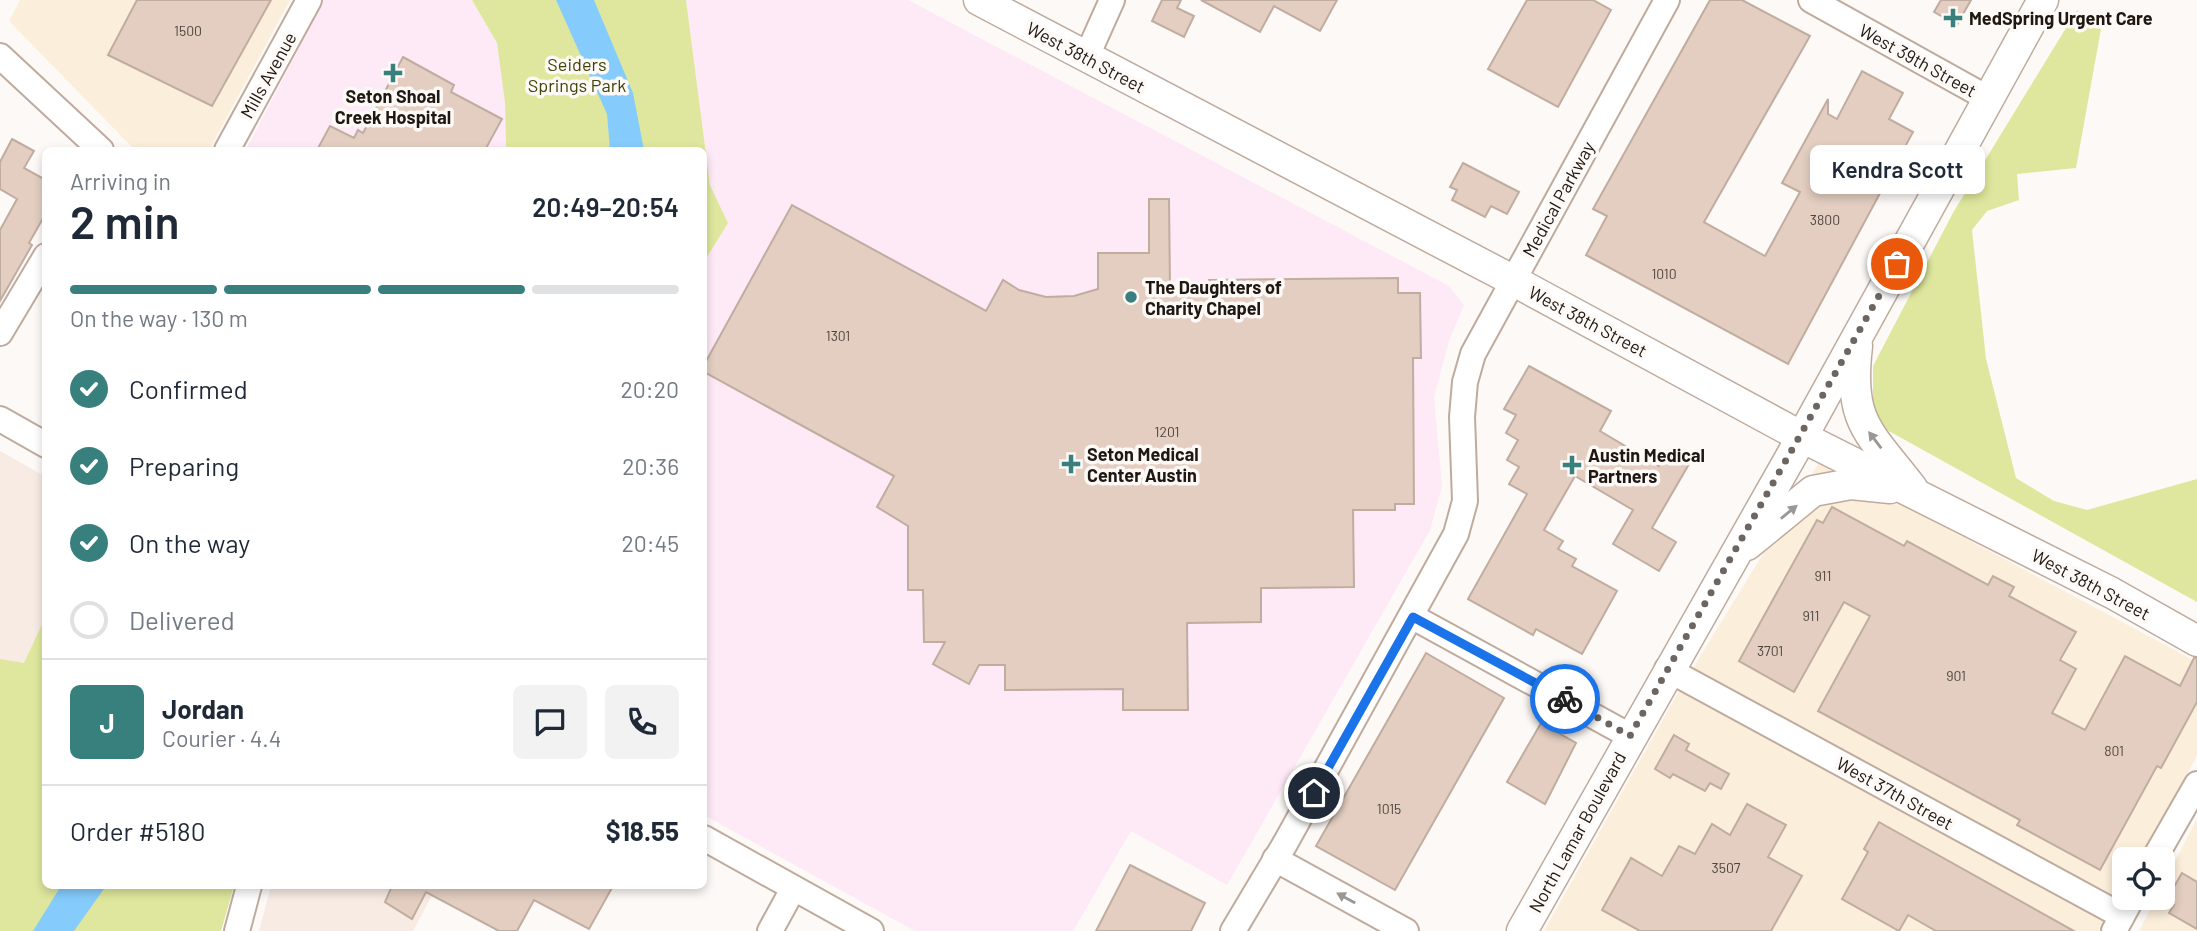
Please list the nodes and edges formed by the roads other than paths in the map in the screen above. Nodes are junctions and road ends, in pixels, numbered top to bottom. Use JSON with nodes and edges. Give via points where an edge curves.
{"nodes":[{"id":1,"x":309,"y":0,"type":"edge"},
{"id":2,"x":979,"y":0,"type":"edge"},
{"id":3,"x":1112,"y":0,"type":"edge"},
{"id":4,"x":1667,"y":0,"type":"edge"},
{"id":5,"x":1811,"y":0,"type":"edge"},
{"id":6,"x":2043,"y":0,"type":"edge"},
{"id":7,"x":0,"y":56,"type":"edge"},
{"id":8,"x":1086,"y":58,"type":"junction"},
{"id":9,"x":1989,"y":99,"type":"junction"},
{"id":10,"x":98,"y":147,"type":"edge"},
{"id":11,"x":229,"y":147,"type":"edge"},
{"id":12,"x":42,"y":263,"type":"edge"},
{"id":13,"x":1514,"y":281,"type":"junction"},
{"id":14,"x":0,"y":333,"type":"edge"},
{"id":15,"x":1858,"y":335,"type":"junction"},
{"id":16,"x":0,"y":419,"type":"edge"},
{"id":17,"x":1802,"y":437,"type":"junction"},
{"id":18,"x":42,"y":443,"type":"edge"},
{"id":19,"x":1916,"y":495,"type":"junction"},
{"id":20,"x":1735,"y":553,"type":"junction"},
{"id":21,"x":1413,"y":617,"type":"junction"},
{"id":22,"x":2197,"y":641,"type":"edge"},
{"id":23,"x":1667,"y":669,"type":"junction"},
{"id":24,"x":1630,"y":736,"type":"junction"},
{"id":25,"x":2197,"y":784,"type":"edge"},
{"id":26,"x":707,"y":840,"type":"edge"},
{"id":27,"x":2161,"y":847,"type":"edge"},
{"id":28,"x":1275,"y":859,"type":"junction"},
{"id":29,"x":793,"y":888,"type":"junction"},
{"id":30,"x":248,"y":889,"type":"edge"},
{"id":31,"x":2123,"y":915,"type":"edge"},
{"id":32,"x":237,"y":931,"type":"edge"},
{"id":33,"x":769,"y":931,"type":"edge"},
{"id":34,"x":871,"y":931,"type":"edge"},
{"id":35,"x":1233,"y":931,"type":"edge"},
{"id":36,"x":1406,"y":931,"type":"edge"},
{"id":37,"x":1522,"y":931,"type":"edge"}],
"edges":[{"from":1,"to":11,"type":"street","name":"Mills Avenue"},
{"from":2,"to":8,"type":"main road","name":"West 38th Street"},
{"from":3,"to":8,"type":"street"},
{"from":4,"to":13,"type":"street","name":"Medical Parkway"},
{"from":5,"to":9,"type":"street","name":"West 39th Street"},
{"from":6,"to":9,"type":"main road","name":"North Lamar Boulevard"},
{"from":7,"to":10,"type":"street"},
{"from":8,"to":13,"type":"main road","name":"West 38th Street"},
{"from":9,"to":15,"type":"main road","name":"North Lamar Boulevard"},
{"from":12,"to":14,"type":"street"},
{"from":13,"to":17,"type":"main road","name":"West 38th Street"},
{"from":13,"to":21,"type":"street","name":"Medical Parkway","via":[[1473,354],[1462,417],[1465,501],[1457,534]]},
{"from":15,"to":17,"type":"main road","name":"North Lamar Boulevard"},
{"from":19,"to":15,"type":"main road","one_way":true,"via":[[1859,418],[1854,389]]},
{"from":16,"to":18,"type":"street"},
{"from":17,"to":19,"type":"main road","name":"West 38th Street"},
{"from":17,"to":20,"type":"main road","name":"North Lamar Boulevard"},
{"from":20,"to":19,"type":"main road","one_way":true,"via":[[1819,489],[1851,484],[1886,486]]},
{"from":19,"to":22,"type":"main road","name":"West 38th Street"},
{"from":20,"to":23,"type":"main road","name":"North Lamar Boulevard"},
{"from":21,"to":24,"type":"street"},
{"from":21,"to":28,"type":"street","name":"Medical Parkway"},
{"from":23,"to":24,"type":"main road","name":"North Lamar Boulevard"},
{"from":23,"to":31,"type":"street","name":"West 37th Street"},
{"from":24,"to":37,"type":"main road","name":"North Lamar Boulevard"},
{"from":25,"to":27,"type":"street"},
{"from":26,"to":29,"type":"street"},
{"from":28,"to":35,"type":"street","name":"Medical Parkway"},
{"from":36,"to":28,"type":"street","one_way":true},
{"from":29,"to":33,"type":"street"},
{"from":29,"to":34,"type":"street"},
{"from":30,"to":32,"type":"street"}]}
